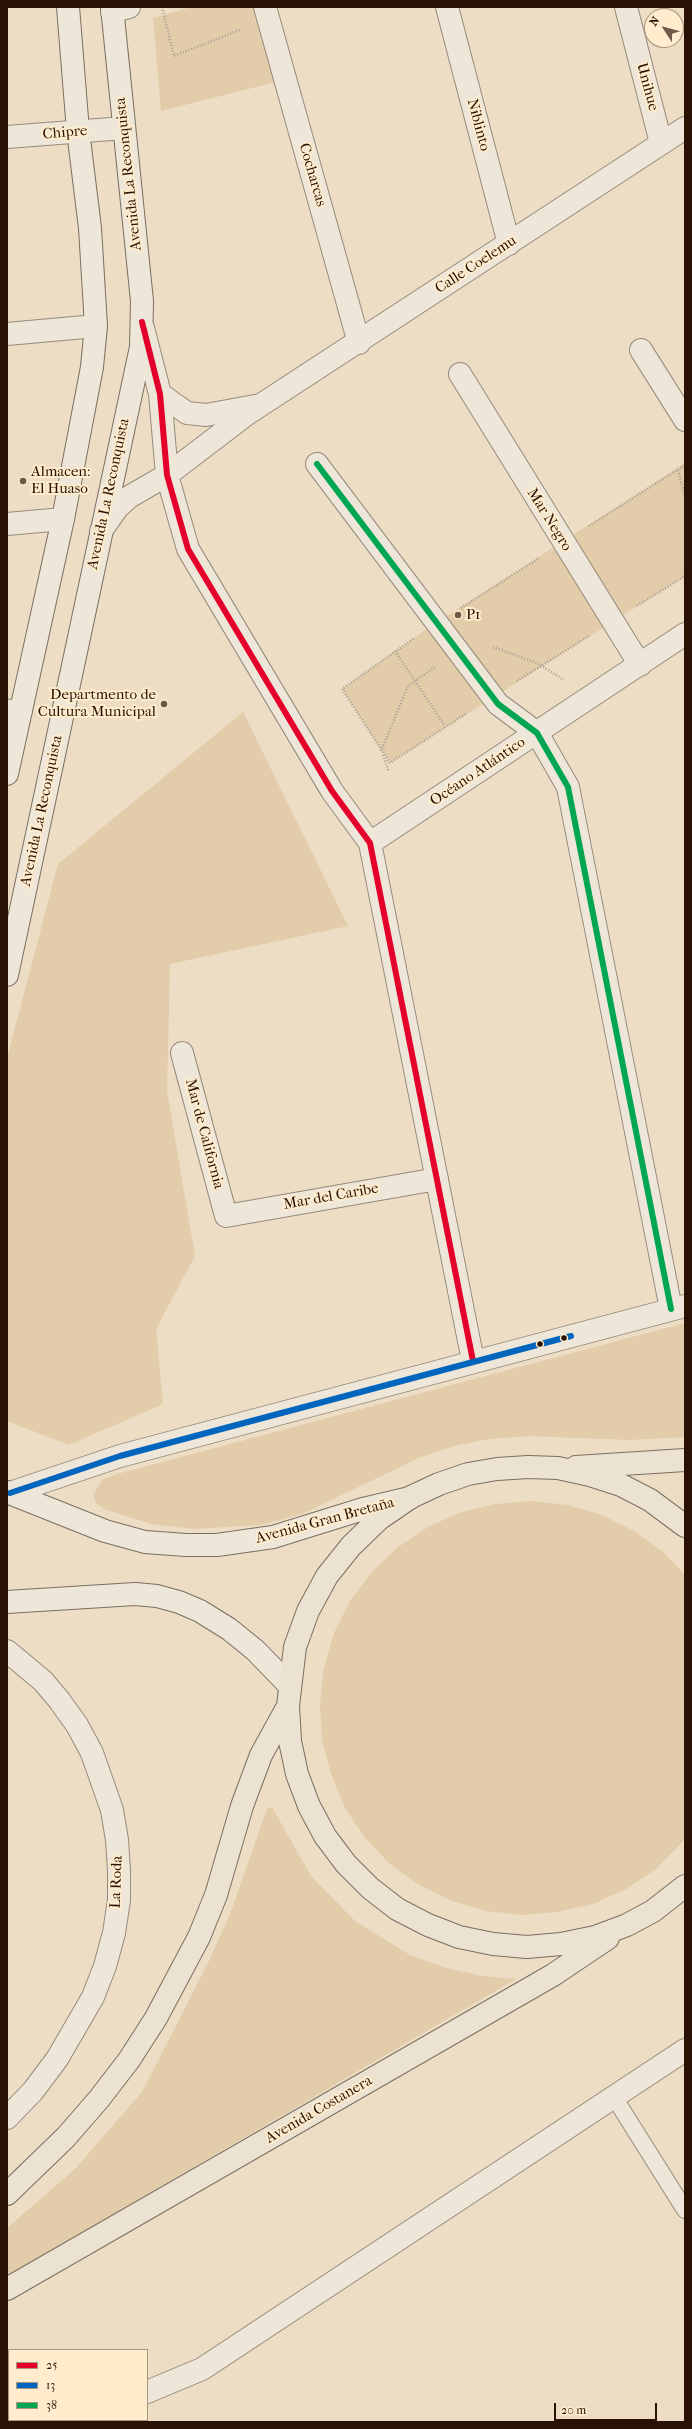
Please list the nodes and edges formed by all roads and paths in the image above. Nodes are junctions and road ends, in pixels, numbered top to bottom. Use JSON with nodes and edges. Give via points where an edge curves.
{"nodes":[{"id":1,"x":68,"y":7,"type":"edge"},
{"id":2,"x":162,"y":7,"type":"edge"},
{"id":3,"x":447,"y":7,"type":"edge"},
{"id":4,"x":626,"y":7,"type":"edge"},
{"id":5,"x":117,"y":9,"type":"edge"},
{"id":6,"x":267,"y":13,"type":"edge"},
{"id":7,"x":124,"y":128,"type":"junction"},
{"id":8,"x":685,"y":128,"type":"edge"},
{"id":9,"x":78,"y":131,"type":"junction"},
{"id":10,"x":7,"y":137,"type":"edge"},
{"id":11,"x":662,"y":143,"type":"junction"},
{"id":12,"x":509,"y":244,"type":"junction"},
{"id":13,"x":142,"y":322,"type":"junction"},
{"id":14,"x":96,"y":326,"type":"junction"},
{"id":15,"x":7,"y":334,"type":"edge"},
{"id":16,"x":359,"y":343,"type":"junction"},
{"id":17,"x":641,"y":350,"type":"dead end"},
{"id":18,"x":460,"y":374,"type":"dead end"},
{"id":19,"x":160,"y":394,"type":"junction"},
{"id":20,"x":268,"y":403,"type":"junction"},
{"id":21,"x":685,"y":420,"type":"edge"},
{"id":22,"x":317,"y":464,"type":"dead end"},
{"id":23,"x":685,"y":465,"type":"edge"},
{"id":24,"x":678,"y":470,"type":"junction"},
{"id":25,"x":167,"y":474,"type":"junction"},
{"id":26,"x":685,"y":496,"type":"edge"},
{"id":27,"x":63,"y":519,"type":"junction"},
{"id":28,"x":7,"y":524,"type":"edge"},
{"id":29,"x":100,"y":532,"type":"junction"},
{"id":30,"x":564,"y":543,"type":"junction"},
{"id":31,"x":436,"y":623,"type":"junction"},
{"id":32,"x":685,"y":634,"type":"edge"},
{"id":33,"x":395,"y":651,"type":"dead end"},
{"id":34,"x":640,"y":665,"type":"junction"},
{"id":35,"x":14,"y":711,"type":"edge"},
{"id":36,"x":445,"y":726,"type":"dead end"},
{"id":37,"x":536,"y":733,"type":"junction"},
{"id":38,"x":7,"y":774,"type":"edge"},
{"id":39,"x":370,"y":843,"type":"junction"},
{"id":40,"x":7,"y":975,"type":"edge"},
{"id":41,"x":182,"y":1052,"type":"dead end"},
{"id":42,"x":437,"y":1179,"type":"junction"},
{"id":43,"x":226,"y":1216,"type":"joint"},
{"id":44,"x":678,"y":1308,"type":"edge"},
{"id":45,"x":473,"y":1361,"type":"junction"},
{"id":46,"x":685,"y":1460,"type":"edge"},
{"id":47,"x":558,"y":1468,"type":"junction"},
{"id":48,"x":8,"y":1493,"type":"edge"},
{"id":49,"x":411,"y":1497,"type":"junction"},
{"id":50,"x":685,"y":1526,"type":"edge"},
{"id":51,"x":7,"y":1602,"type":"edge"},
{"id":52,"x":7,"y":1651,"type":"edge"},
{"id":53,"x":288,"y":1696,"type":"junction"},
{"id":54,"x":685,"y":1886,"type":"edge"},
{"id":55,"x":627,"y":1925,"type":"junction"},
{"id":56,"x":685,"y":2050,"type":"edge"},
{"id":57,"x":614,"y":2097,"type":"junction"},
{"id":58,"x":7,"y":2118,"type":"edge"},
{"id":59,"x":7,"y":2194,"type":"edge"},
{"id":60,"x":685,"y":2210,"type":"edge"},
{"id":61,"x":7,"y":2289,"type":"edge"},
{"id":62,"x":148,"y":2392,"type":"edge"}],
"edges":[{"from":1,"to":9,"type":"street"},
{"from":2,"to":6,"type":"path","via":[[174,56]]},
{"from":3,"to":12,"type":"street","name":"Niblinto"},
{"from":4,"to":11,"type":"street","name":"Unihue"},
{"from":5,"to":7,"type":"street","name":"Avenida La Reconquista"},
{"from":6,"to":16,"type":"street","name":"Cocharcas"},
{"from":7,"to":9,"type":"street","name":"Chipre"},
{"from":7,"to":13,"type":"street","name":"Avenida La Reconquista"},
{"from":8,"to":11,"type":"street","name":"Calle Coelemu"},
{"from":9,"to":10,"type":"street","name":"Chipre"},
{"from":9,"to":14,"type":"street","via":[[90,228]]},
{"from":11,"to":12,"type":"street","name":"Calle Coelemu"},
{"from":12,"to":16,"type":"street","name":"Calle Coelemu"},
{"from":13,"to":19,"type":"street"},
{"from":13,"to":29,"type":"street","name":"Avenida La Reconquista","via":[[141,347]]},
{"from":14,"to":15,"type":"street"},
{"from":14,"to":27,"type":"street","via":[[92,367]]},
{"from":16,"to":20,"type":"street","name":"Calle Coelemu"},
{"from":17,"to":21,"type":"street"},
{"from":18,"to":30,"type":"street","name":"Mar Negro"},
{"from":19,"to":20,"type":"street","name":"Calle Coelemu","via":[[187,413],[206,415]]},
{"from":19,"to":25,"type":"street"},
{"from":20,"to":25,"type":"street","name":"Calle Coelemu","via":[[247,414]]},
{"from":22,"to":31,"type":"street"},
{"from":23,"to":24,"type":"path"},
{"from":24,"to":26,"type":"path"},
{"from":24,"to":30,"type":"path"},
{"from":25,"to":29,"type":"street","name":"Calle Coelemu","via":[[129,497],[118,507]]},
{"from":25,"to":39,"type":"street","via":[[188,549],[332,791]]},
{"from":27,"to":28,"type":"street"},
{"from":27,"to":35,"type":"street"},
{"from":29,"to":40,"type":"street","name":"Avenida La Reconquista"},
{"from":30,"to":31,"type":"path"},
{"from":30,"to":34,"type":"street","name":"Mar Negro"},
{"from":31,"to":37,"type":"street","via":[[498,704]]},
{"from":32,"to":34,"type":"street","name":"Océano Atlántico"},
{"from":33,"to":36,"type":"path"},
{"from":34,"to":37,"type":"street","name":"Océano Atlántico"},
{"from":35,"to":38,"type":"street"},
{"from":37,"to":39,"type":"street","name":"Océano Atlántico"},
{"from":37,"to":44,"type":"street","via":[[568,787]]},
{"from":39,"to":42,"type":"street"},
{"from":41,"to":43,"type":"street","name":"Mar de California"},
{"from":42,"to":43,"type":"street","name":"Mar del Caribe"},
{"from":42,"to":45,"type":"street"},
{"from":44,"to":45,"type":"street"},
{"from":45,"to":48,"type":"street","via":[[120,1456]]},
{"from":46,"to":47,"type":"main road"},
{"from":47,"to":49,"type":"main road","via":[[497,1468],[468,1474]]},
{"from":47,"to":50,"type":"main road","via":[[621,1485],[650,1500]]},
{"from":48,"to":49,"type":"street","name":"Avenida Gran Bretaña","via":[[59,1514],[145,1542],[194,1545],[217,1545],[273,1537]]},
{"from":49,"to":53,"type":"main road","via":[[379,1519],[351,1546],[327,1576],[308,1611],[295,1647]]},
{"from":51,"to":53,"type":"street","via":[[134,1594],[157,1596],[179,1602],[200,1611],[229,1629],[255,1650]]},
{"from":52,"to":58,"type":"street","name":"La Roda","via":[[43,1681],[59,1700],[77,1725],[92,1753],[112,1810],[118,1840],[119,1870],[114,1933],[93,1997],[57,2060]]},
{"from":53,"to":55,"type":"main road","via":[[290,1740],[297,1774],[309,1806],[346,1864],[370,1888],[397,1909],[459,1937],[527,1947],[595,1937]]},
{"from":53,"to":59,"type":"main road","via":[[261,1755],[242,1806],[216,1895],[199,1937],[156,2018],[99,2099],[66,2137]]},
{"from":54,"to":55,"type":"main road","via":[[653,1911]]},
{"from":55,"to":61,"type":"main road","name":"Avenida Costanera","via":[[553,1975]]},
{"from":56,"to":57,"type":"street"},
{"from":57,"to":60,"type":"lane"},
{"from":57,"to":62,"type":"street","via":[[202,2369]]}]}
